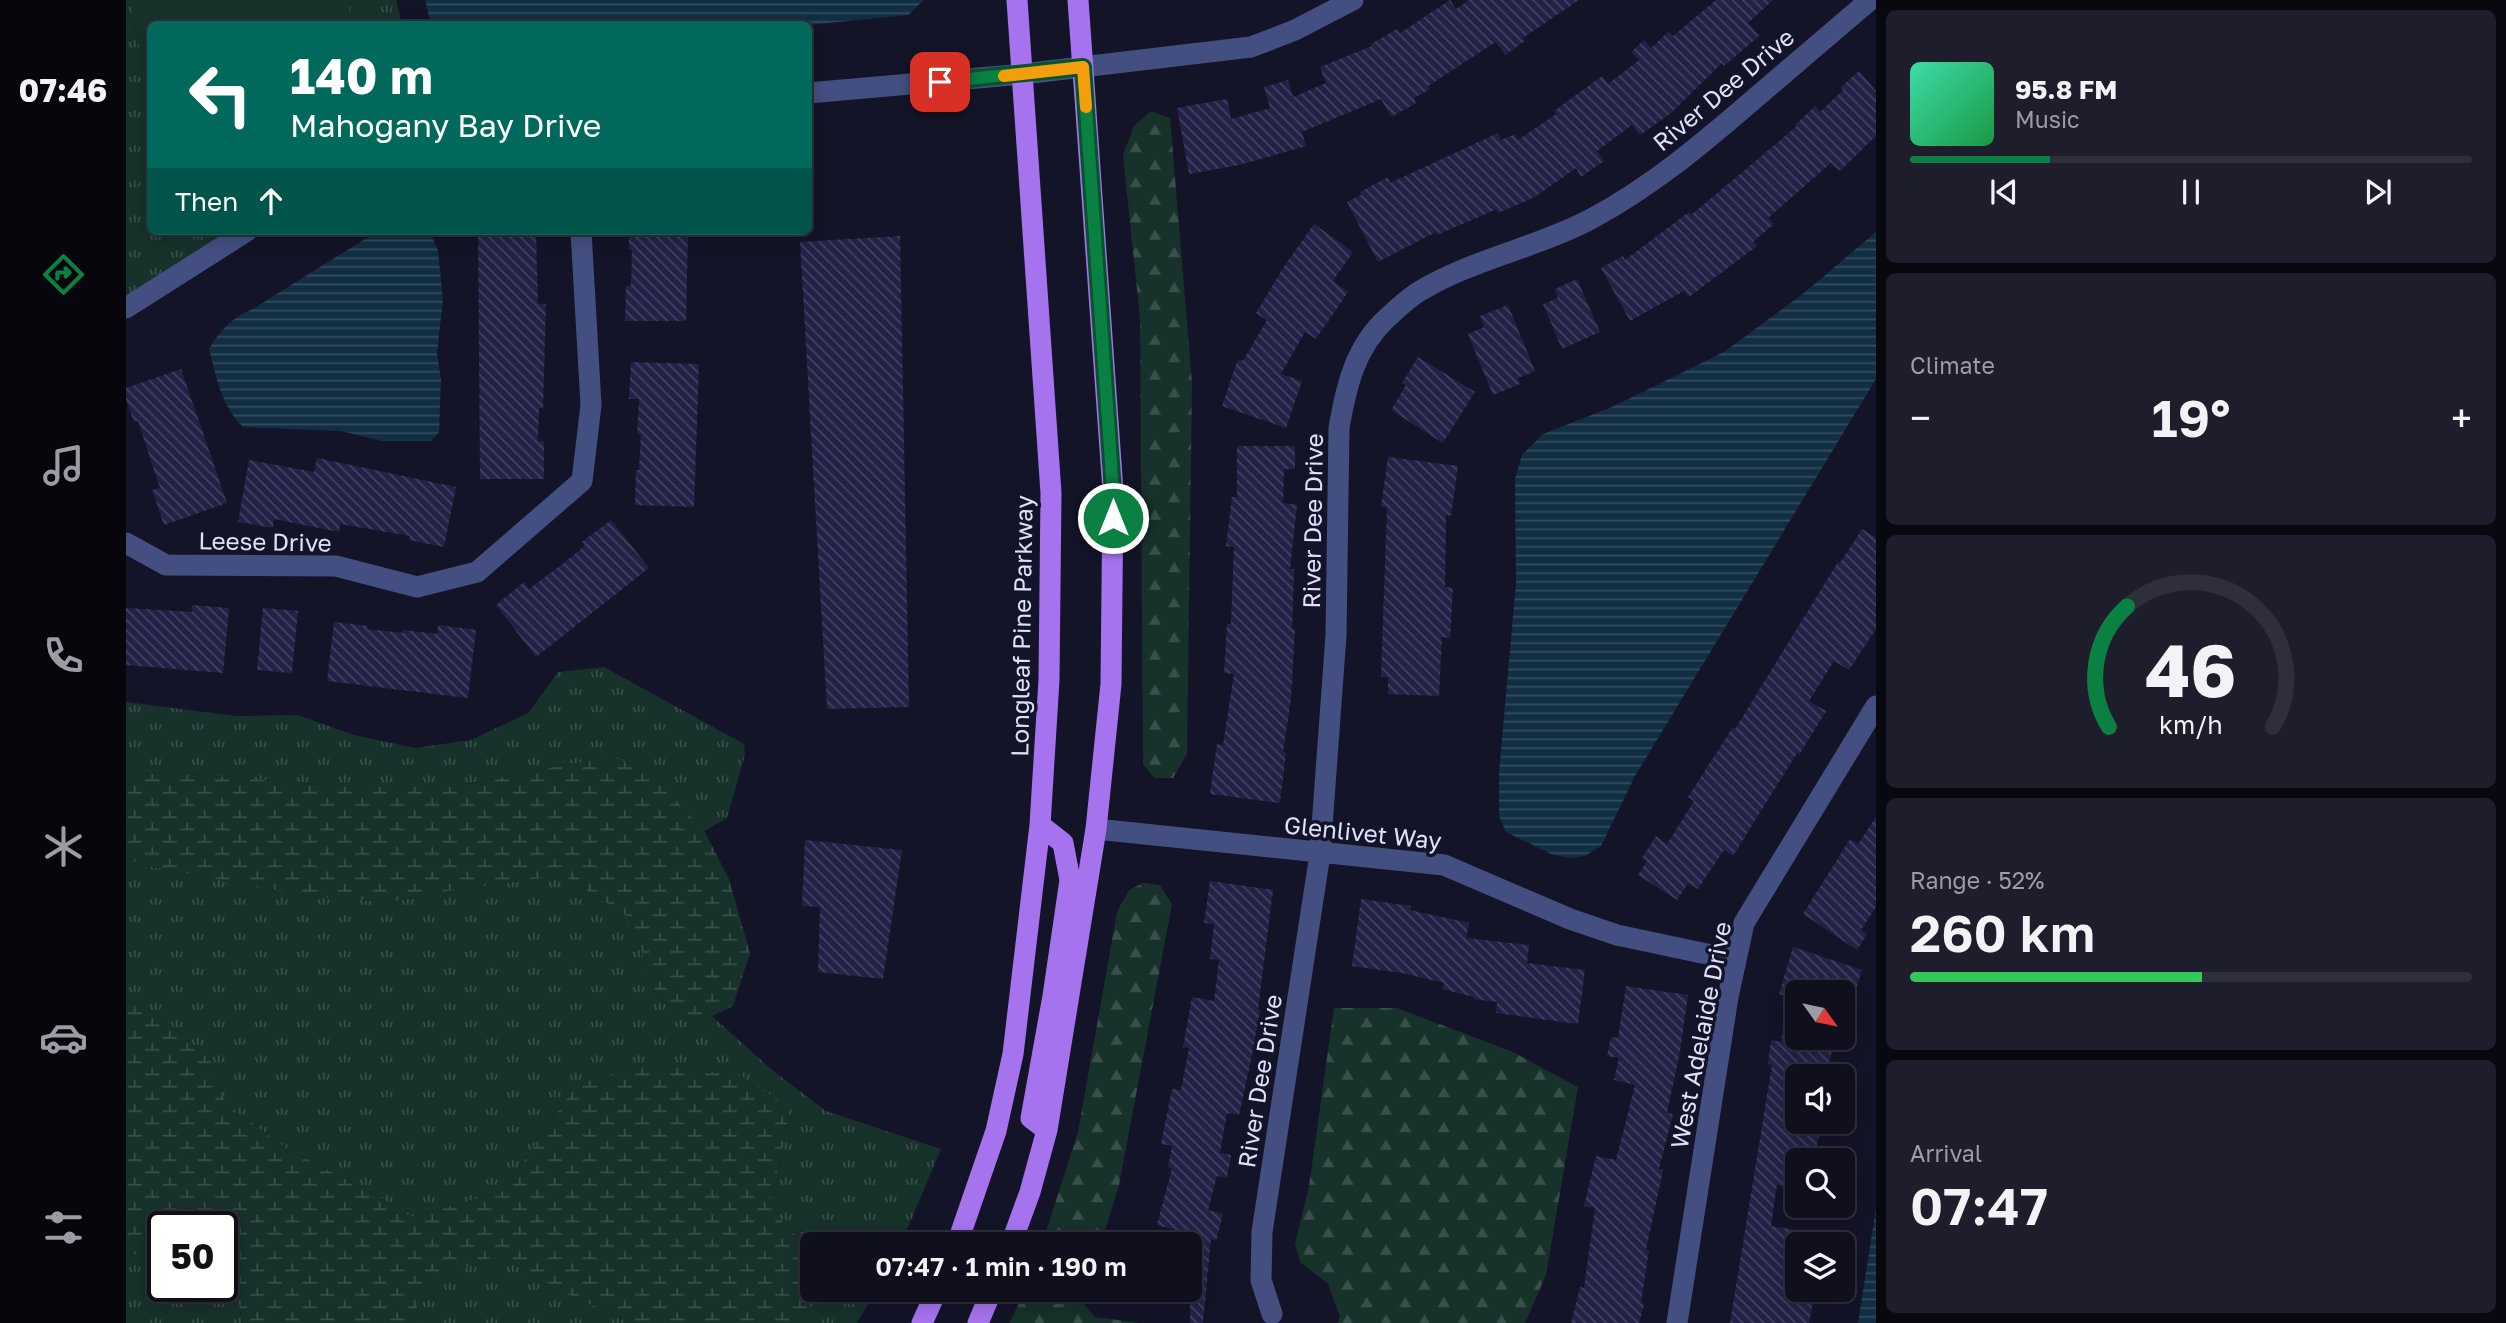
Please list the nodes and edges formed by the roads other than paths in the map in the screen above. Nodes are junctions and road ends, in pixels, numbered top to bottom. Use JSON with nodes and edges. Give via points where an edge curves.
{"nodes":[{"id":1,"x":1017,"y":0,"type":"edge"},
{"id":2,"x":1078,"y":0,"type":"edge"},
{"id":3,"x":1353,"y":0,"type":"edge"},
{"id":4,"x":1870,"y":0,"type":"edge"},
{"id":5,"x":1083,"y":67,"type":"junction"},
{"id":6,"x":1023,"y":74,"type":"junction"},
{"id":7,"x":812,"y":93,"type":"edge"},
{"id":8,"x":241,"y":235,"type":"edge"},
{"id":9,"x":581,"y":235,"type":"edge"},
{"id":10,"x":126,"y":308,"type":"edge"},
{"id":11,"x":126,"y":543,"type":"edge"},
{"id":12,"x":1876,"y":706,"type":"edge"},
{"id":13,"x":1040,"y":825,"type":"junction"},
{"id":14,"x":1096,"y":829,"type":"junction"},
{"id":15,"x":1320,"y":853,"type":"junction"},
{"id":16,"x":1735,"y":960,"type":"junction"},
{"id":17,"x":1047,"y":1130,"type":"junction"},
{"id":18,"x":961,"y":1232,"type":"edge"},
{"id":19,"x":1015,"y":1232,"type":"edge"},
{"id":20,"x":932,"y":1302,"type":"edge"},
{"id":21,"x":987,"y":1302,"type":"edge"},
{"id":22,"x":1272,"y":1314,"type":"dead end"},
{"id":23,"x":922,"y":1323,"type":"edge"},
{"id":24,"x":978,"y":1323,"type":"edge"},
{"id":25,"x":1677,"y":1323,"type":"edge"}],
"edges":[{"from":1,"to":6,"type":"main road","name":"Longleaf Pine Parkway"},
{"from":2,"to":5,"type":"main road"},
{"from":3,"to":5,"type":"street","via":[[1251,47]]},
{"from":4,"to":15,"type":"street","name":"River Dee Drive","via":[[1691,153],[1643,188],[1590,220],[1419,292],[1384,320],[1359,352],[1339,428],[1336,635]]},
{"from":5,"to":6,"type":"street"},
{"from":5,"to":14,"type":"main road","via":[[1113,491],[1111,684]]},
{"from":6,"to":7,"type":"street"},
{"from":6,"to":13,"type":"main road","name":"Longleaf Pine Parkway","via":[[1051,493],[1049,680]]},
{"from":8,"to":10,"type":"street"},
{"from":9,"to":11,"type":"street","name":"Leese Drive","via":[[591,405],[582,481],[477,572],[417,587],[336,566],[166,565]]},
{"from":12,"to":16,"type":"street","name":"West Adelaide Drive","via":[[1744,923]]},
{"from":13,"to":17,"type":"main road","via":[[1063,843],[1070,880],[1031,1118]]},
{"from":13,"to":18,"type":"main road","name":"Longleaf Pine Parkway","via":[[1013,1054],[996,1131]]},
{"from":14,"to":15,"type":"street","name":"Glenlivet Way"},
{"from":14,"to":17,"type":"main road"},
{"from":15,"to":16,"type":"street","name":"Glenlivet Way","via":[[1444,865],[1618,935]]},
{"from":15,"to":22,"type":"street","name":"River Dee Drive","via":[[1262,1232],[1261,1280]]},
{"from":16,"to":25,"type":"street","name":"West Adelaide Drive"},
{"from":17,"to":19,"type":"main road"},
{"from":20,"to":23,"type":"main road"},
{"from":21,"to":24,"type":"main road"}]}
